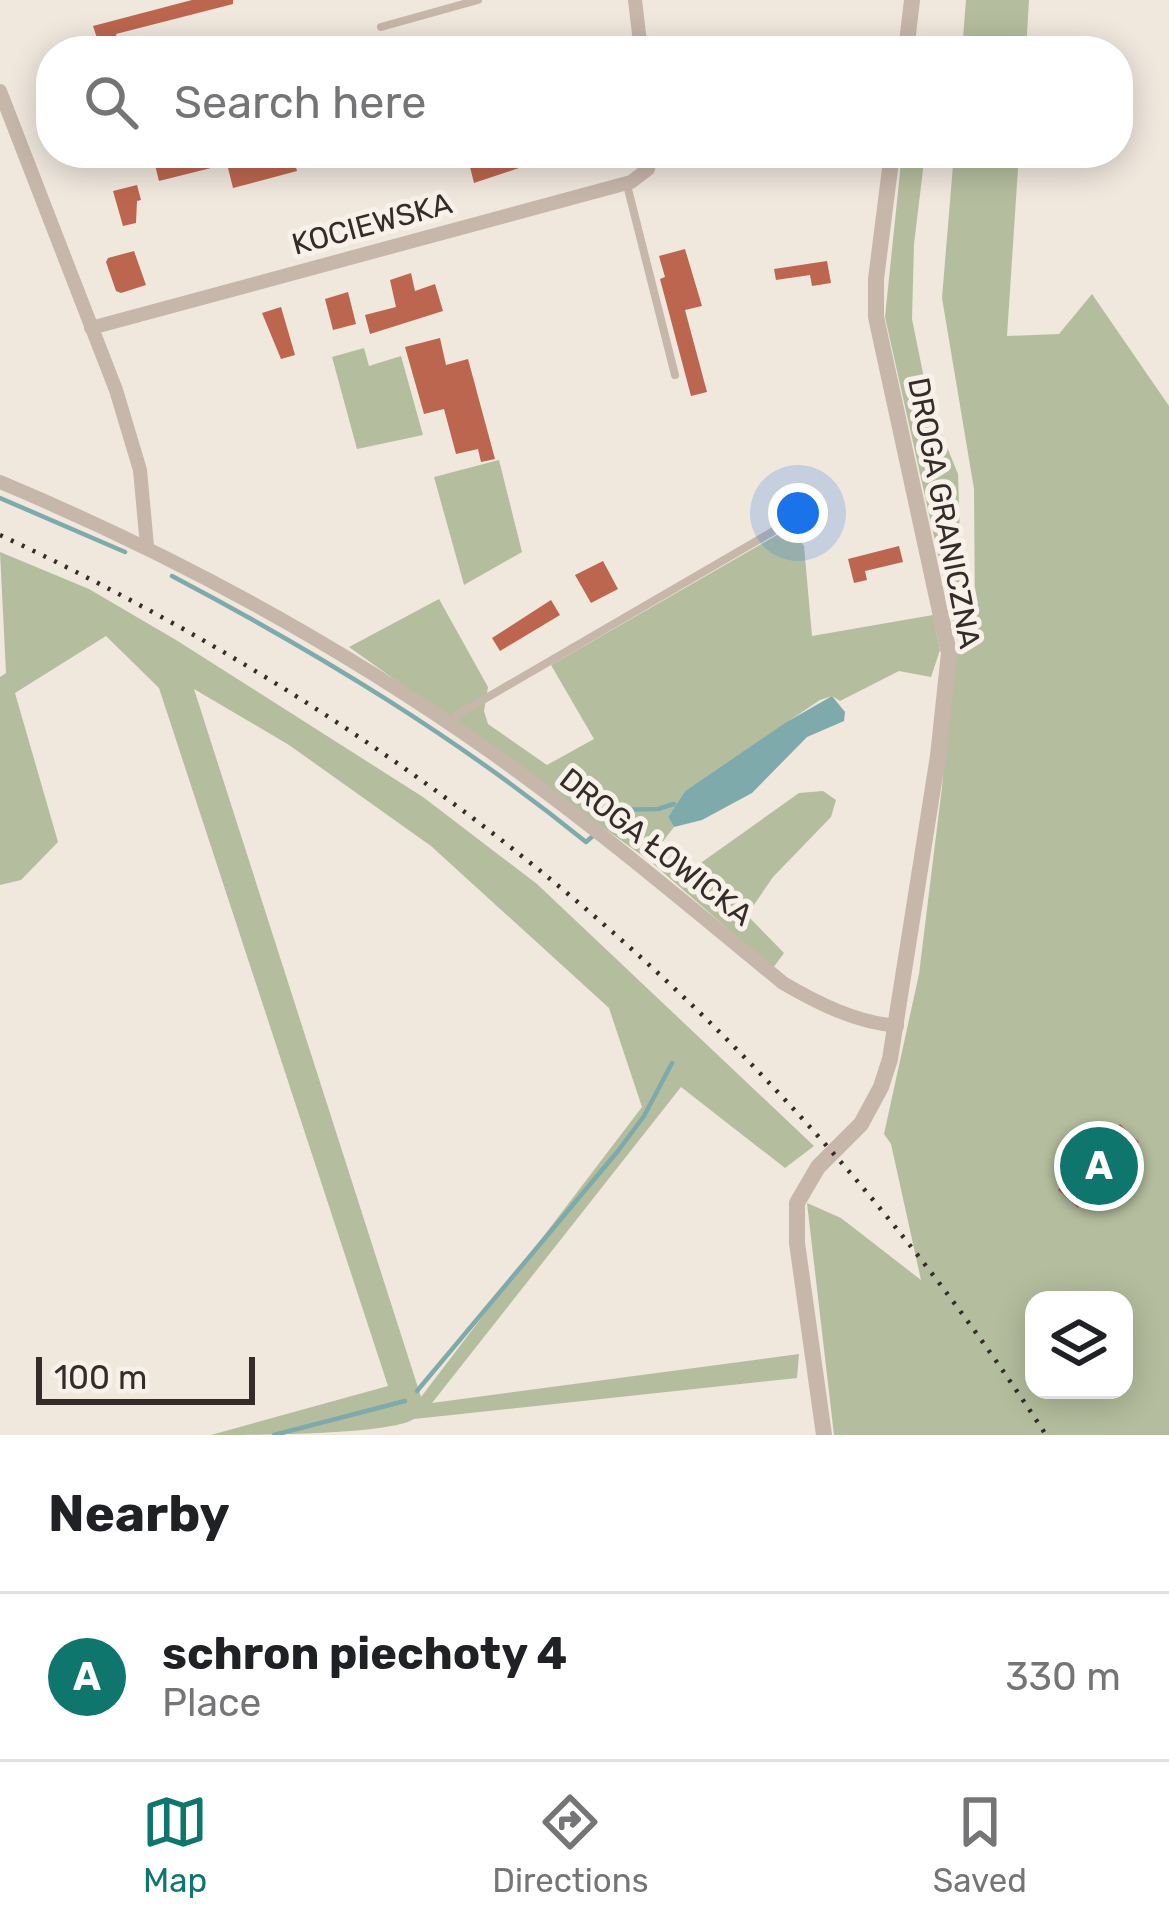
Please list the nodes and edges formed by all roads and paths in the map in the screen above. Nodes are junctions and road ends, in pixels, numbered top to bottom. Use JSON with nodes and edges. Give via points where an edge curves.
{"nodes":[{"id":1,"x":478,"y":0,"type":"edge"},
{"id":2,"x":635,"y":0,"type":"edge"},
{"id":3,"x":912,"y":0,"type":"edge"},
{"id":4,"x":381,"y":27,"type":"dead end"},
{"id":5,"x":639,"y":36,"type":"edge"},
{"id":6,"x":908,"y":36,"type":"edge"},
{"id":7,"x":0,"y":92,"type":"edge"},
{"id":8,"x":648,"y":168,"type":"edge"},
{"id":9,"x":890,"y":168,"type":"edge"},
{"id":10,"x":627,"y":183,"type":"junction"},
{"id":11,"x":91,"y":328,"type":"junction"},
{"id":12,"x":675,"y":375,"type":"dead end"},
{"id":13,"x":0,"y":482,"type":"edge"},
{"id":14,"x":777,"y":529,"type":"dead end"},
{"id":15,"x":147,"y":547,"type":"junction"},
{"id":16,"x":449,"y":725,"type":"junction"},
{"id":17,"x":897,"y":1026,"type":"junction"},
{"id":18,"x":824,"y":1435,"type":"edge"}],
"edges":[{"from":1,"to":4,"type":"lane"},
{"from":2,"to":5,"type":"street"},
{"from":3,"to":6,"type":"street"},
{"from":7,"to":11,"type":"street"},
{"from":8,"to":10,"type":"street"},
{"from":9,"to":17,"type":"street","name":"DROGA GRANICZNA","via":[[876,317],[949,653]]},
{"from":10,"to":11,"type":"street","name":"KOCIEWSKA"},
{"from":10,"to":12,"type":"lane"},
{"from":11,"to":15,"type":"street","via":[[140,470]]},
{"from":13,"to":15,"type":"street","name":"DROGA ŁOWICKA"},
{"from":14,"to":16,"type":"lane"},
{"from":15,"to":16,"type":"street","name":"DROGA ŁOWICKA"},
{"from":16,"to":17,"type":"street","name":"DROGA ŁOWICKA","via":[[783,983],[867,1023]]},
{"from":17,"to":18,"type":"street","via":[[881,1087],[797,1203]]}]}
